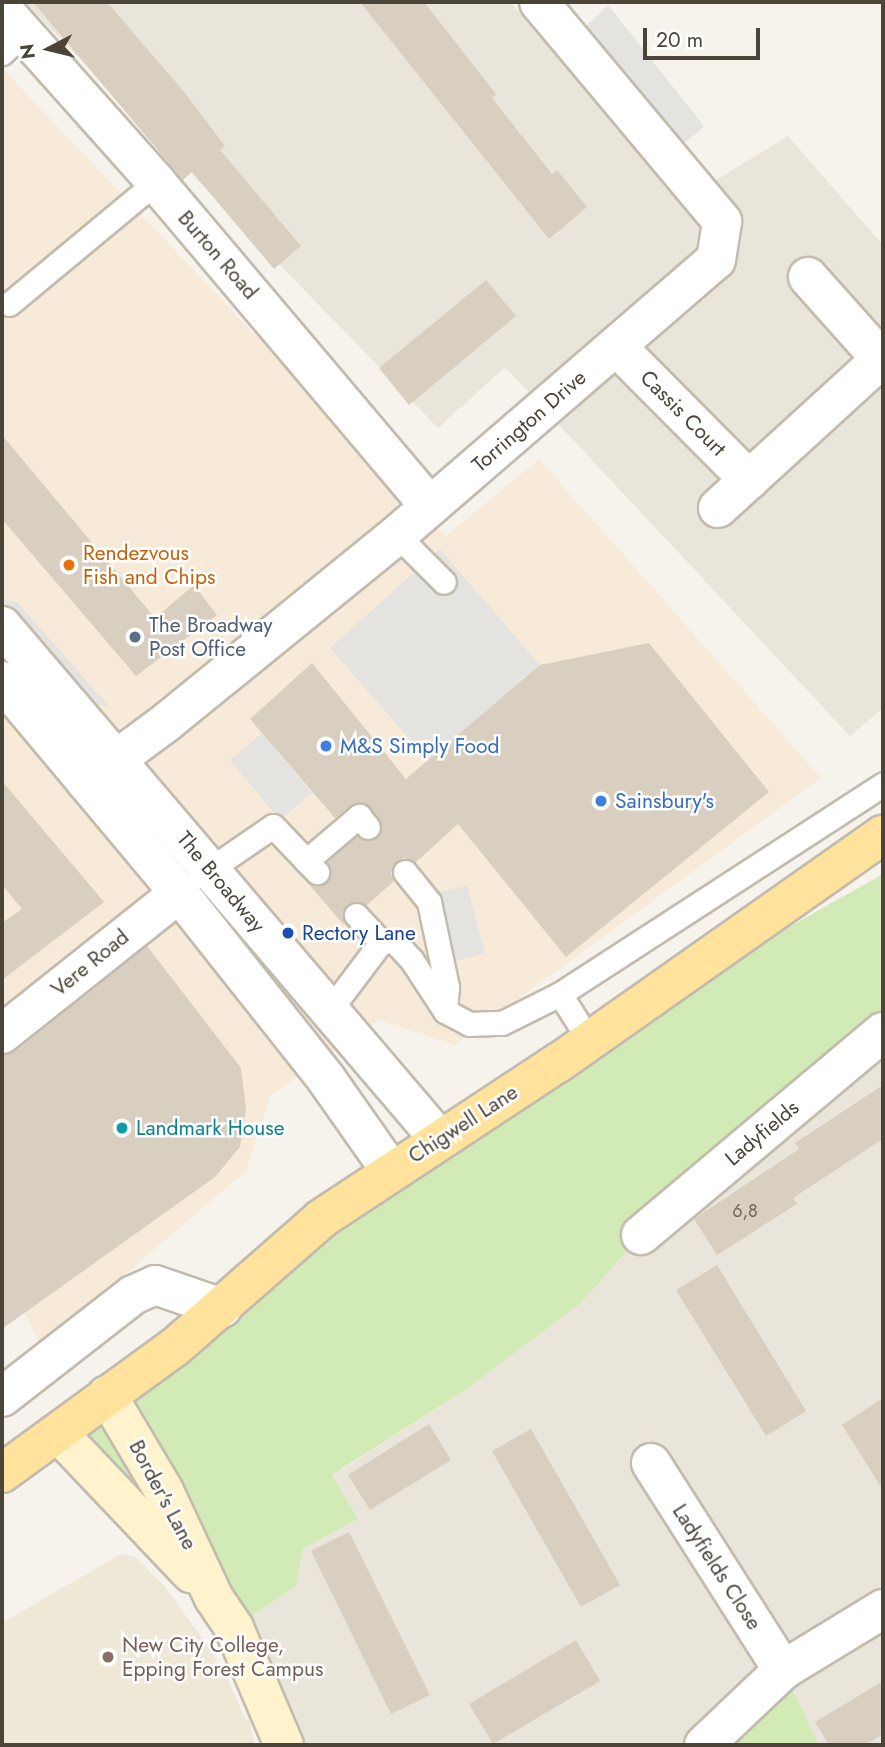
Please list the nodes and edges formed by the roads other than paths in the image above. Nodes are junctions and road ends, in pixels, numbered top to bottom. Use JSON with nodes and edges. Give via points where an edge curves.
{"nodes":[{"id":1,"x":539,"y":2,"type":"edge"},
{"id":2,"x":9,"y":32,"type":"edge"},
{"id":3,"x":156,"y":182,"type":"junction"},
{"id":4,"x":808,"y":277,"type":"dead end"},
{"id":5,"x":9,"y":304,"type":"dead end"},
{"id":6,"x":616,"y":346,"type":"junction"},
{"id":7,"x":882,"y":360,"type":"edge"},
{"id":8,"x":749,"y":480,"type":"junction"},
{"id":9,"x":430,"y":506,"type":"junction"},
{"id":10,"x":718,"y":508,"type":"dead end"},
{"id":11,"x":397,"y":535,"type":"junction"},
{"id":12,"x":444,"y":582,"type":"dead end"},
{"id":13,"x":2,"y":626,"type":"edge"},
{"id":14,"x":2,"y":681,"type":"edge"},
{"id":15,"x":115,"y":759,"type":"junction"},
{"id":16,"x":86,"y":782,"type":"junction"},
{"id":17,"x":883,"y":785,"type":"edge"},
{"id":18,"x":368,"y":827,"type":"dead end"},
{"id":19,"x":883,"y":835,"type":"edge"},
{"id":20,"x":210,"y":868,"type":"junction"},
{"id":21,"x":405,"y":872,"type":"dead end"},
{"id":22,"x":179,"y":893,"type":"junction"},
{"id":23,"x":356,"y":915,"type":"dead end"},
{"id":24,"x":381,"y":942,"type":"junction"},
{"id":25,"x":560,"y":994,"type":"junction"},
{"id":26,"x":329,"y":1011,"type":"junction"},
{"id":27,"x":445,"y":1011,"type":"junction"},
{"id":28,"x":883,"y":1032,"type":"edge"},
{"id":29,"x":2,"y":1034,"type":"edge"},
{"id":30,"x":589,"y":1040,"type":"junction"},
{"id":31,"x":439,"y":1139,"type":"junction"},
{"id":32,"x":391,"y":1171,"type":"junction"},
{"id":33,"x":641,"y":1235,"type":"dead end"},
{"id":34,"x":222,"y":1308,"type":"junction"},
{"id":35,"x":14,"y":1389,"type":"edge"},
{"id":36,"x":107,"y":1395,"type":"junction"},
{"id":37,"x":58,"y":1434,"type":"junction"},
{"id":38,"x":651,"y":1464,"type":"dead end"},
{"id":39,"x":2,"y":1473,"type":"edge"},
{"id":40,"x":214,"y":1598,"type":"junction"},
{"id":41,"x":883,"y":1609,"type":"edge"},
{"id":42,"x":783,"y":1670,"type":"junction"},
{"id":43,"x":284,"y":1745,"type":"edge"},
{"id":44,"x":704,"y":1745,"type":"edge"}],
"edges":[{"from":1,"to":6,"type":"street","name":"Torrington Drive","via":[[722,221],[716,260]]},
{"from":2,"to":3,"type":"street","name":"Burton Road"},
{"from":3,"to":5,"type":"lane"},
{"from":3,"to":9,"type":"street","name":"Burton Road"},
{"from":4,"to":7,"type":"street"},
{"from":6,"to":8,"type":"street","name":"Cassis Court"},
{"from":6,"to":9,"type":"street","name":"Torrington Drive"},
{"from":7,"to":8,"type":"street"},
{"from":8,"to":10,"type":"street"},
{"from":9,"to":11,"type":"street","name":"Torrington Drive"},
{"from":11,"to":12,"type":"lane"},
{"from":11,"to":15,"type":"street","name":"Torrington Drive"},
{"from":13,"to":15,"type":"street","name":"The Broadway"},
{"from":14,"to":16,"type":"street","name":"The Broadway"},
{"from":15,"to":16,"type":"street","name":"Torrington Drive"},
{"from":15,"to":20,"type":"street","name":"The Broadway"},
{"from":16,"to":22,"type":"street","name":"The Broadway"},
{"from":17,"to":25,"type":"lane"},
{"from":18,"to":20,"type":"lane","via":[[359,816],[312,867],[273,826]]},
{"from":19,"to":30,"type":"main road","name":"Chigwell Lane"},
{"from":20,"to":22,"type":"lane"},
{"from":20,"to":26,"type":"street","name":"The Broadway"},
{"from":21,"to":27,"type":"lane","via":[[429,902],[447,987]]},
{"from":22,"to":29,"type":"street","name":"Vere Road"},
{"from":22,"to":32,"type":"street","name":"The Broadway","via":[[327,1080]]},
{"from":23,"to":24,"type":"lane"},
{"from":24,"to":26,"type":"lane"},
{"from":24,"to":27,"type":"lane","via":[[394,942],[411,959]]},
{"from":25,"to":27,"type":"lane","via":[[502,1023],[469,1024]]},
{"from":25,"to":30,"type":"lane"},
{"from":26,"to":31,"type":"street","name":"The Broadway"},
{"from":28,"to":33,"type":"street","name":"Ladyfields"},
{"from":30,"to":31,"type":"main road","name":"Chigwell Lane"},
{"from":31,"to":32,"type":"main road","name":"Chigwell Lane"},
{"from":32,"to":34,"type":"main road","name":"Chigwell Lane","via":[[299,1237]]},
{"from":34,"to":35,"type":"street","via":[[155,1285],[133,1295]]},
{"from":34,"to":36,"type":"main road","name":"Chigwell Lane"},
{"from":36,"to":37,"type":"main road","name":"Chigwell Lane"},
{"from":36,"to":40,"type":"street","name":"Border's Lane","via":[[164,1491]]},
{"from":37,"to":39,"type":"main road"},
{"from":37,"to":40,"type":"street","name":"Border's Lane"},
{"from":38,"to":42,"type":"street","name":"Ladyfields Close"},
{"from":40,"to":43,"type":"street","name":"Border's Lane","via":[[234,1628]]},
{"from":41,"to":42,"type":"street"},
{"from":42,"to":44,"type":"street"}]}
